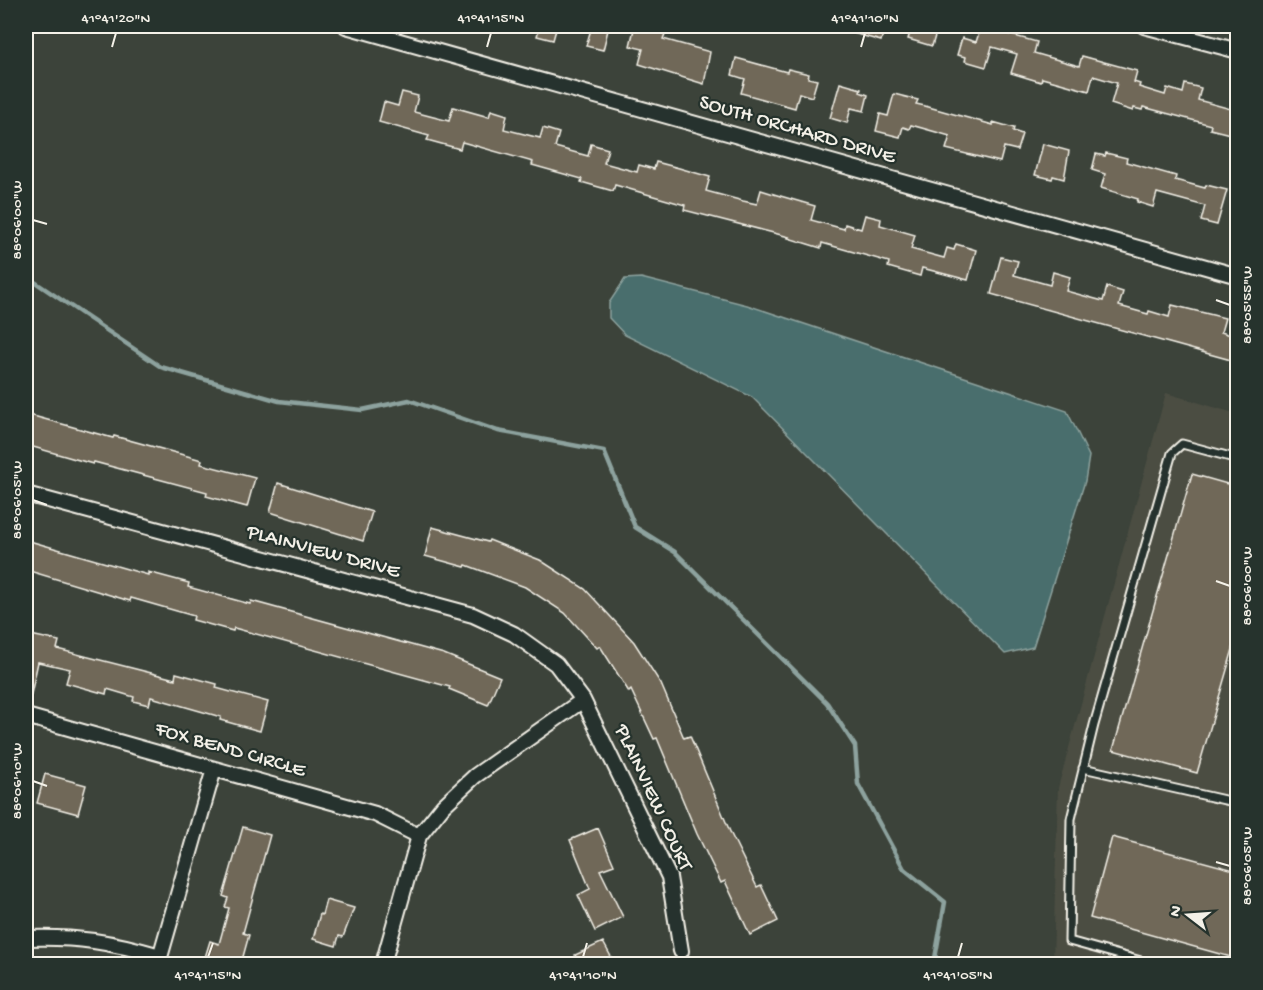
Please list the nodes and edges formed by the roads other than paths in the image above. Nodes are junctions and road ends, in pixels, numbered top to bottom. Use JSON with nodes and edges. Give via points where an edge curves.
{"nodes":[{"id":1,"x":346,"y":26,"type":"edge"},
{"id":2,"x":1144,"y":26,"type":"edge"},
{"id":3,"x":1170,"y":29,"type":"edge"},
{"id":4,"x":1238,"y":51,"type":"edge"},
{"id":5,"x":1238,"y":276,"type":"edge"},
{"id":6,"x":1238,"y":459,"type":"edge"},
{"id":7,"x":26,"y":494,"type":"edge"},
{"id":8,"x":584,"y":700,"type":"junction"},
{"id":9,"x":26,"y":716,"type":"edge"},
{"id":10,"x":1083,"y":768,"type":"junction"},
{"id":11,"x":214,"y":769,"type":"junction"},
{"id":12,"x":1238,"y":803,"type":"edge"},
{"id":13,"x":419,"y":836,"type":"junction"},
{"id":14,"x":26,"y":938,"type":"edge"},
{"id":15,"x":681,"y":951,"type":"dead end"},
{"id":16,"x":159,"y":960,"type":"edge"},
{"id":17,"x":383,"y":964,"type":"edge"},
{"id":18,"x":1152,"y":964,"type":"edge"}],
"edges":[{"from":1,"to":5,"type":"street","name":"SOUTH ORCHARD DRIVE"},
{"from":2,"to":3,"type":"street"},
{"from":3,"to":4,"type":"street"},
{"from":6,"to":10,"type":"lane","via":[[1182,444],[1173,453]]},
{"from":7,"to":8,"type":"street","name":"PLAINVIEW DRIVE","via":[[473,615],[514,634],[556,664]]},
{"from":8,"to":13,"type":"street","via":[[475,776]]},
{"from":8,"to":15,"type":"street","name":"PLAINVIEW COURT","via":[[669,877]]},
{"from":9,"to":11,"type":"street","name":"FOX BEND CIRCLE"},
{"from":10,"to":12,"type":"lane"},
{"from":10,"to":18,"type":"lane","via":[[1071,819],[1069,941]]},
{"from":11,"to":13,"type":"street","name":"FOX BEND CIRCLE","via":[[375,813]]},
{"from":11,"to":16,"type":"street"},
{"from":13,"to":17,"type":"street"},
{"from":14,"to":16,"type":"street","via":[[87,939],[117,944]]}]}
